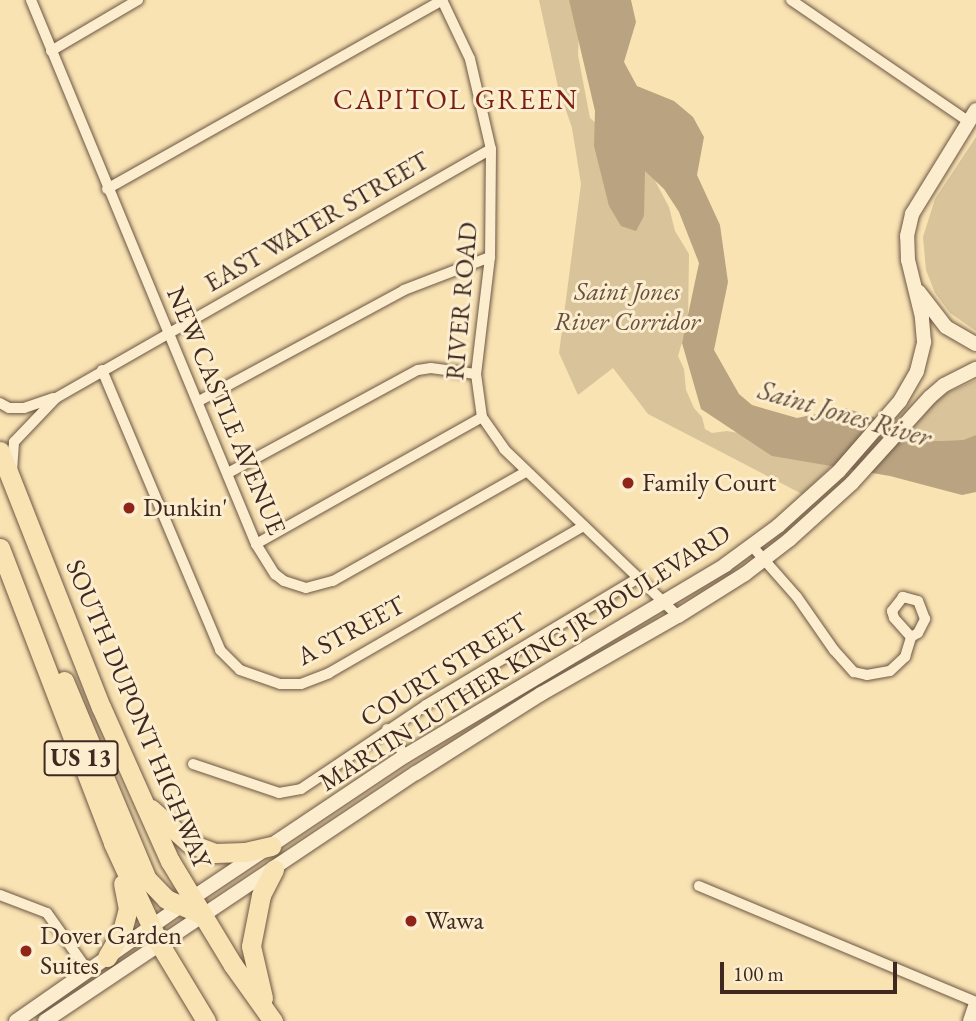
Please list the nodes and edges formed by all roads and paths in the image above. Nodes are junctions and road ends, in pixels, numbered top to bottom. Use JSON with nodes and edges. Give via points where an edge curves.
{"nodes":[{"id":1,"x":31,"y":0,"type":"edge"},
{"id":2,"x":138,"y":0,"type":"edge"},
{"id":3,"x":442,"y":0,"type":"edge"},
{"id":4,"x":791,"y":0,"type":"edge"},
{"id":5,"x":51,"y":51,"type":"junction"},
{"id":6,"x":972,"y":115,"type":"edge"},
{"id":7,"x":491,"y":149,"type":"junction"},
{"id":8,"x":107,"y":189,"type":"junction"},
{"id":9,"x":490,"y":257,"type":"junction"},
{"id":10,"x":916,"y":288,"type":"junction"},
{"id":11,"x":167,"y":332,"type":"junction"},
{"id":12,"x":976,"y":344,"type":"edge"},
{"id":13,"x":976,"y":369,"type":"edge"},
{"id":14,"x":102,"y":370,"type":"junction"},
{"id":15,"x":476,"y":374,"type":"junction"},
{"id":16,"x":56,"y":398,"type":"junction"},
{"id":17,"x":199,"y":401,"type":"junction"},
{"id":18,"x":0,"y":403,"type":"edge"},
{"id":19,"x":482,"y":417,"type":"junction"},
{"id":20,"x":0,"y":451,"type":"edge"},
{"id":21,"x":526,"y":472,"type":"junction"},
{"id":22,"x":228,"y":473,"type":"junction"},
{"id":23,"x":12,"y":481,"type":"junction"},
{"id":24,"x":584,"y":526,"type":"junction"},
{"id":25,"x":256,"y":544,"type":"junction"},
{"id":26,"x":752,"y":546,"type":"junction"},
{"id":27,"x":0,"y":548,"type":"edge"},
{"id":28,"x":764,"y":561,"type":"junction"},
{"id":29,"x":638,"y":578,"type":"junction"},
{"id":30,"x":16,"y":586,"type":"junction"},
{"id":31,"x":665,"y":601,"type":"junction"},
{"id":32,"x":678,"y":616,"type":"junction"},
{"id":33,"x":911,"y":638,"type":"dead end"},
{"id":34,"x":387,"y":729,"type":"junction"},
{"id":35,"x":405,"y":756,"type":"junction"},
{"id":36,"x":193,"y":764,"type":"dead end"},
{"id":37,"x":136,"y":789,"type":"junction"},
{"id":38,"x":105,"y":822,"type":"junction"},
{"id":39,"x":271,"y":846,"type":"junction"},
{"id":40,"x":274,"y":869,"type":"junction"},
{"id":41,"x":699,"y":886,"type":"dead end"},
{"id":42,"x":0,"y":895,"type":"edge"},
{"id":43,"x":191,"y":906,"type":"junction"},
{"id":44,"x":155,"y":935,"type":"junction"},
{"id":45,"x":107,"y":957,"type":"junction"},
{"id":46,"x":88,"y":971,"type":"junction"},
{"id":47,"x":976,"y":1003,"type":"edge"},
{"id":48,"x":16,"y":1021,"type":"edge"},
{"id":49,"x":45,"y":1021,"type":"edge"},
{"id":50,"x":206,"y":1021,"type":"edge"},
{"id":51,"x":274,"y":1021,"type":"edge"},
{"id":52,"x":970,"y":1021,"type":"edge"}],
"edges":[{"from":1,"to":5,"type":"street","name":"NEW CASTLE AVENUE"},
{"from":2,"to":5,"type":"street"},
{"from":3,"to":7,"type":"street","name":"RIVER ROAD","via":[[470,59]]},
{"from":3,"to":8,"type":"street"},
{"from":4,"to":6,"type":"street"},
{"from":5,"to":8,"type":"street","name":"NEW CASTLE AVENUE"},
{"from":6,"to":10,"type":"street","name":"MARTIN LUTHER KING JR BOULEVARD","via":[[912,214],[908,260]]},
{"from":7,"to":9,"type":"street","name":"RIVER ROAD"},
{"from":7,"to":11,"type":"street","name":"EAST WATER STREET"},
{"from":8,"to":11,"type":"street","name":"NEW CASTLE AVENUE"},
{"from":9,"to":15,"type":"street","name":"RIVER ROAD"},
{"from":9,"to":17,"type":"street","via":[[404,290]]},
{"from":10,"to":12,"type":"street","via":[[946,327]]},
{"from":10,"to":26,"type":"street","name":"MARTIN LUTHER KING JR BOULEVARD","via":[[924,342],[916,371],[900,401],[839,471]]},
{"from":11,"to":14,"type":"street","name":"EAST WATER STREET"},
{"from":11,"to":17,"type":"street","name":"NEW CASTLE AVENUE"},
{"from":13,"to":28,"type":"street","name":"MARTIN LUTHER KING JR BOULEVARD","via":[[930,397],[852,483]]},
{"from":14,"to":16,"type":"street","name":"EAST WATER STREET"},
{"from":14,"to":24,"type":"street","name":"A STREET","via":[[220,650],[240,670],[269,681],[291,686],[329,673]]},
{"from":15,"to":19,"type":"street","name":"RIVER ROAD"},
{"from":15,"to":22,"type":"street","via":[[418,370]]},
{"from":16,"to":18,"type":"street","name":"EAST WATER STREET","via":[[24,408]]},
{"from":16,"to":23,"type":"street","name":"EAST WATER STREET","via":[[14,442]]},
{"from":17,"to":22,"type":"street","name":"NEW CASTLE AVENUE"},
{"from":19,"to":21,"type":"street","name":"RIVER ROAD"},
{"from":19,"to":25,"type":"street"},
{"from":20,"to":23,"type":"highway","name":"SOUTH DUPONT HIGHWAY","number":"US 13"},
{"from":21,"to":24,"type":"street","name":"RIVER ROAD"},
{"from":21,"to":25,"type":"street","name":"NEW CASTLE AVENUE","via":[[319,586],[306,588],[284,581],[266,564]]},
{"from":22,"to":25,"type":"street","name":"NEW CASTLE AVENUE"},
{"from":23,"to":37,"type":"highway","name":"SOUTH DUPONT HIGHWAY","number":"US 13"},
{"from":24,"to":29,"type":"street","name":"RIVER ROAD"},
{"from":26,"to":28,"type":"street"},
{"from":26,"to":31,"type":"street","name":"MARTIN LUTHER KING JR BOULEVARD"},
{"from":27,"to":30,"type":"highway","number":"US 13"},
{"from":28,"to":32,"type":"street","name":"MARTIN LUTHER KING JR BOULEVARD"},
{"from":28,"to":33,"type":"street","via":[[854,672],[890,671],[905,657]]},
{"from":29,"to":31,"type":"street","name":"RIVER ROAD"},
{"from":29,"to":34,"type":"street","name":"COURT STREET"},
{"from":30,"to":38,"type":"highway","number":"US 13"},
{"from":30,"to":43,"type":"highway","via":[[72,696],[147,879],[156,891]]},
{"from":31,"to":32,"type":"street","name":"RIVER ROAD"},
{"from":31,"to":35,"type":"street","name":"MARTIN LUTHER KING JR BOULEVARD"},
{"from":32,"to":40,"type":"street","name":"MARTIN LUTHER KING JR BOULEVARD","via":[[541,694]]},
{"from":34,"to":35,"type":"street"},
{"from":34,"to":36,"type":"street","name":"COURT STREET","via":[[290,793]]},
{"from":35,"to":39,"type":"street","name":"MARTIN LUTHER KING JR BOULEVARD"},
{"from":37,"to":39,"type":"highway","via":[[155,816],[201,848],[230,854]]},
{"from":37,"to":43,"type":"highway","name":"SOUTH DUPONT HIGHWAY","number":"US 13"},
{"from":38,"to":44,"type":"highway","number":"US 13"},
{"from":38,"to":45,"type":"highway","via":[[128,909]]},
{"from":39,"to":43,"type":"street","name":"MARTIN LUTHER KING JR BOULEVARD"},
{"from":40,"to":43,"type":"street","name":"MARTIN LUTHER KING JR BOULEVARD"},
{"from":40,"to":51,"type":"highway","via":[[261,895],[251,946],[260,992]]},
{"from":41,"to":47,"type":"street"},
{"from":42,"to":46,"type":"street","via":[[47,913]]},
{"from":43,"to":44,"type":"street"},
{"from":43,"to":44,"type":"street"},
{"from":43,"to":51,"type":"highway","name":"SOUTH DUPONT HIGHWAY","number":"US 13"},
{"from":44,"to":45,"type":"street"},
{"from":44,"to":49,"type":"street"},
{"from":44,"to":50,"type":"highway","number":"US 13"},
{"from":45,"to":46,"type":"street"},
{"from":46,"to":48,"type":"street"},
{"from":47,"to":52,"type":"street"}]}
